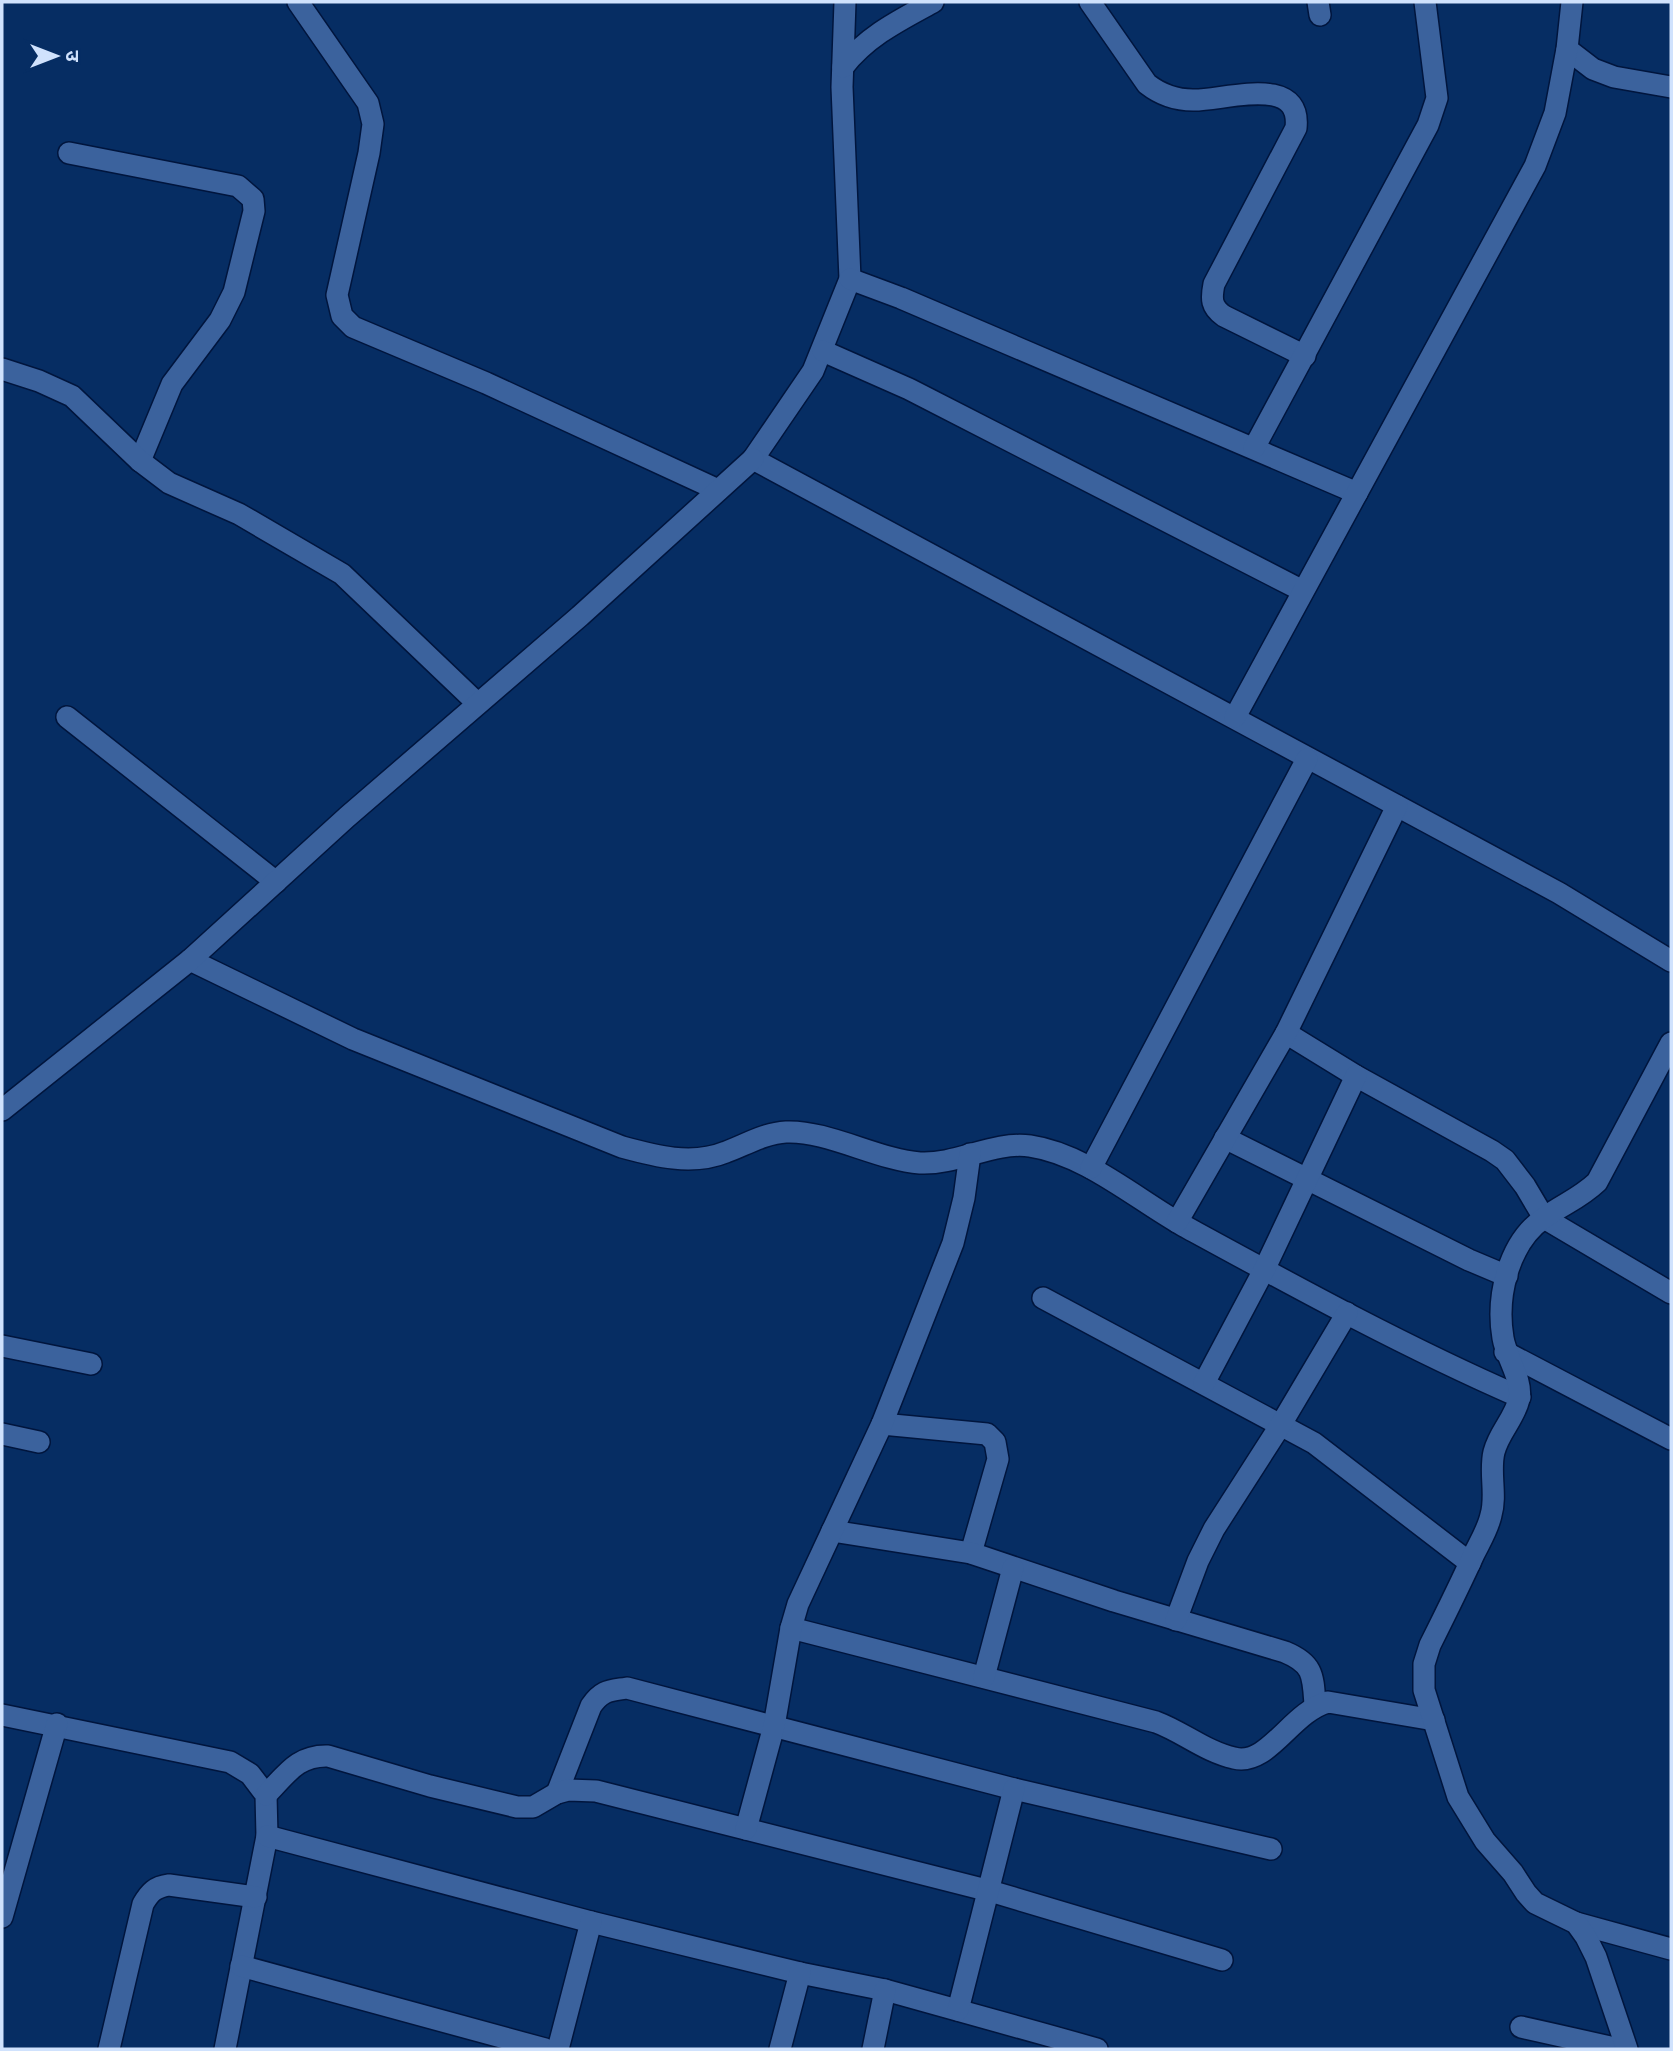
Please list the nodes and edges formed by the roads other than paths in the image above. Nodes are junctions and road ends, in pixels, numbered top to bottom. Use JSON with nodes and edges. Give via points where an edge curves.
{"nodes":[{"id":1,"x":298,"y":2,"type":"edge"},
{"id":2,"x":845,"y":2,"type":"edge"},
{"id":3,"x":933,"y":2,"type":"edge"},
{"id":4,"x":1090,"y":2,"type":"edge"},
{"id":5,"x":1425,"y":2,"type":"edge"},
{"id":6,"x":1572,"y":2,"type":"edge"},
{"id":7,"x":1567,"y":49,"type":"junction"},
{"id":8,"x":843,"y":67,"type":"junction"},
{"id":9,"x":1671,"y":88,"type":"edge"},
{"id":10,"x":69,"y":153,"type":"dead end"},
{"id":11,"x":850,"y":279,"type":"junction"},
{"id":12,"x":823,"y":351,"type":"junction"},
{"id":13,"x":1304,"y":356,"type":"junction"},
{"id":14,"x":2,"y":369,"type":"edge"},
{"id":15,"x":1254,"y":448,"type":"junction"},
{"id":16,"x":753,"y":459,"type":"junction"},
{"id":17,"x":140,"y":461,"type":"junction"},
{"id":18,"x":718,"y":490,"type":"junction"},
{"id":19,"x":1357,"y":493,"type":"junction"},
{"id":20,"x":1303,"y":591,"type":"junction"},
{"id":21,"x":477,"y":703,"type":"junction"},
{"id":22,"x":67,"y":718,"type":"dead end"},
{"id":23,"x":1235,"y":718,"type":"junction"},
{"id":24,"x":1307,"y":759,"type":"junction"},
{"id":25,"x":1397,"y":806,"type":"junction"},
{"id":26,"x":276,"y":883,"type":"junction"},
{"id":27,"x":190,"y":960,"type":"junction"},
{"id":28,"x":1671,"y":961,"type":"edge"},
{"id":29,"x":1286,"y":1033,"type":"junction"},
{"id":30,"x":1671,"y":1043,"type":"edge"},
{"id":31,"x":1356,"y":1076,"type":"junction"},
{"id":32,"x":2,"y":1110,"type":"edge"},
{"id":33,"x":1225,"y":1138,"type":"junction"},
{"id":34,"x":970,"y":1154,"type":"junction"},
{"id":35,"x":1091,"y":1168,"type":"junction"},
{"id":36,"x":1309,"y":1178,"type":"junction"},
{"id":37,"x":1544,"y":1218,"type":"junction"},
{"id":38,"x":1177,"y":1222,"type":"junction"},
{"id":39,"x":1264,"y":1270,"type":"junction"},
{"id":40,"x":1507,"y":1276,"type":"junction"},
{"id":41,"x":1671,"y":1293,"type":"edge"},
{"id":42,"x":1043,"y":1298,"type":"dead end"},
{"id":43,"x":1347,"y":1312,"type":"junction"},
{"id":44,"x":2,"y":1346,"type":"edge"},
{"id":45,"x":1506,"y":1352,"type":"junction"},
{"id":46,"x":92,"y":1364,"type":"dead end"},
{"id":47,"x":1203,"y":1383,"type":"junction"},
{"id":48,"x":1520,"y":1397,"type":"junction"},
{"id":49,"x":882,"y":1424,"type":"junction"},
{"id":50,"x":1280,"y":1426,"type":"junction"},
{"id":51,"x":2,"y":1434,"type":"edge"},
{"id":52,"x":1671,"y":1439,"type":"edge"},
{"id":53,"x":39,"y":1442,"type":"dead end"},
{"id":54,"x":832,"y":1531,"type":"junction"},
{"id":55,"x":971,"y":1553,"type":"junction"},
{"id":56,"x":1470,"y":1563,"type":"junction"},
{"id":57,"x":1013,"y":1568,"type":"junction"},
{"id":58,"x":1176,"y":1620,"type":"junction"},
{"id":59,"x":791,"y":1628,"type":"junction"},
{"id":60,"x":984,"y":1677,"type":"junction"},
{"id":61,"x":1315,"y":1705,"type":"junction"},
{"id":62,"x":2,"y":1714,"type":"edge"},
{"id":63,"x":1434,"y":1720,"type":"junction"},
{"id":64,"x":58,"y":1724,"type":"junction"},
{"id":65,"x":774,"y":1726,"type":"junction"},
{"id":66,"x":1014,"y":1789,"type":"junction"},
{"id":67,"x":557,"y":1793,"type":"junction"},
{"id":68,"x":265,"y":1795,"type":"junction"},
{"id":69,"x":746,"y":1829,"type":"junction"},
{"id":70,"x":267,"y":1836,"type":"junction"},
{"id":71,"x":1271,"y":1849,"type":"dead end"},
{"id":72,"x":990,"y":1891,"type":"junction"},
{"id":73,"x":256,"y":1897,"type":"junction"},
{"id":74,"x":2,"y":1917,"type":"edge"},
{"id":75,"x":591,"y":1922,"type":"junction"},
{"id":76,"x":1576,"y":1923,"type":"junction"},
{"id":77,"x":1671,"y":1948,"type":"edge"},
{"id":78,"x":1222,"y":1960,"type":"dead end"},
{"id":79,"x":241,"y":1966,"type":"junction"},
{"id":80,"x":800,"y":1973,"type":"junction"},
{"id":81,"x":885,"y":1990,"type":"junction"},
{"id":82,"x":958,"y":2010,"type":"junction"},
{"id":83,"x":1521,"y":2027,"type":"dead end"},
{"id":84,"x":109,"y":2049,"type":"edge"},
{"id":85,"x":225,"y":2049,"type":"edge"},
{"id":86,"x":545,"y":2049,"type":"edge"},
{"id":87,"x":558,"y":2049,"type":"edge"},
{"id":88,"x":780,"y":2049,"type":"edge"},
{"id":89,"x":873,"y":2049,"type":"edge"},
{"id":90,"x":1097,"y":2049,"type":"edge"},
{"id":91,"x":1619,"y":2049,"type":"edge"},
{"id":92,"x":1627,"y":2049,"type":"edge"}],
"edges":[{"from":1,"to":18,"type":"street","via":[[368,103],[373,124],[337,295],[342,316],[354,327]]},
{"from":2,"to":8,"type":"street"},
{"from":3,"to":8,"type":"street","via":[[886,27]]},
{"from":4,"to":13,"type":"street","via":[[1147,84],[1159,94],[1193,100],[1272,93],[1293,108],[1296,128],[1214,284],[1211,298],[1214,309],[1224,316]]},
{"from":5,"to":13,"type":"street","via":[[1437,98],[1428,125]]},
{"from":6,"to":7,"type":"street"},
{"from":7,"to":9,"type":"street","via":[[1614,78]]},
{"from":7,"to":19,"type":"street","via":[[1555,113],[1535,166]]},
{"from":8,"to":11,"type":"street"},
{"from":10,"to":17,"type":"street","via":[[238,186],[253,199],[234,292],[220,320],[172,384]]},
{"from":11,"to":12,"type":"street"},
{"from":11,"to":15,"type":"street"},
{"from":12,"to":16,"type":"street"},
{"from":12,"to":20,"type":"street","via":[[909,389]]},
{"from":13,"to":15,"type":"street"},
{"from":14,"to":17,"type":"street","via":[[72,396]]},
{"from":15,"to":19,"type":"street"},
{"from":16,"to":18,"type":"street"},
{"from":16,"to":23,"type":"street"},
{"from":17,"to":21,"type":"street","via":[[169,483],[239,514],[342,574]]},
{"from":18,"to":21,"type":"street"},
{"from":19,"to":20,"type":"street"},
{"from":20,"to":23,"type":"street"},
{"from":21,"to":26,"type":"street"},
{"from":22,"to":26,"type":"street"},
{"from":23,"to":24,"type":"street"},
{"from":24,"to":25,"type":"street"},
{"from":24,"to":35,"type":"street"},
{"from":25,"to":28,"type":"street","via":[[1559,893]]},
{"from":25,"to":29,"type":"street"},
{"from":26,"to":27,"type":"street"},
{"from":27,"to":32,"type":"street"},
{"from":27,"to":34,"type":"street","via":[[353,1039],[622,1147],[659,1157],[694,1159],[722,1154],[785,1132],[919,1163]]},
{"from":29,"to":31,"type":"street"},
{"from":29,"to":33,"type":"street"},
{"from":30,"to":37,"type":"street","via":[[1597,1182]]},
{"from":31,"to":36,"type":"street"},
{"from":31,"to":37,"type":"street","via":[[1499,1155]]},
{"from":33,"to":36,"type":"street"},
{"from":33,"to":38,"type":"street"},
{"from":34,"to":35,"type":"street","via":[[1028,1146]]},
{"from":34,"to":49,"type":"street","via":[[953,1243]]},
{"from":35,"to":38,"type":"street"},
{"from":36,"to":39,"type":"street"},
{"from":36,"to":40,"type":"street"},
{"from":37,"to":40,"type":"street","via":[[1516,1251]]},
{"from":37,"to":41,"type":"street"},
{"from":38,"to":39,"type":"street"},
{"from":39,"to":43,"type":"street"},
{"from":39,"to":47,"type":"street"},
{"from":40,"to":45,"type":"street","via":[[1500,1320]]},
{"from":42,"to":47,"type":"street"},
{"from":43,"to":48,"type":"street"},
{"from":43,"to":50,"type":"street"},
{"from":44,"to":46,"type":"street"},
{"from":45,"to":48,"type":"street"},
{"from":45,"to":52,"type":"street"},
{"from":47,"to":50,"type":"street"},
{"from":48,"to":56,"type":"street","via":[[1500,1432],[1494,1454],[1492,1513]]},
{"from":49,"to":54,"type":"street"},
{"from":49,"to":55,"type":"street","via":[[987,1434],[995,1442],[999,1458]]},
{"from":50,"to":56,"type":"street","via":[[1314,1443]]},
{"from":50,"to":58,"type":"street","via":[[1214,1529]]},
{"from":51,"to":53,"type":"street"},
{"from":54,"to":55,"type":"street"},
{"from":54,"to":59,"type":"street"},
{"from":55,"to":57,"type":"street"},
{"from":56,"to":63,"type":"street","via":[[1424,1664],[1424,1690]]},
{"from":57,"to":58,"type":"street"},
{"from":57,"to":60,"type":"street"},
{"from":58,"to":61,"type":"street","via":[[1299,1658],[1313,1678]]},
{"from":59,"to":60,"type":"street"},
{"from":59,"to":65,"type":"street"},
{"from":60,"to":61,"type":"street","via":[[1156,1722],[1238,1760],[1267,1750]]},
{"from":61,"to":63,"type":"street","via":[[1339,1702]]},
{"from":62,"to":64,"type":"street"},
{"from":63,"to":76,"type":"street","via":[[1458,1797],[1485,1841],[1535,1903]]},
{"from":64,"to":68,"type":"street","via":[[230,1762],[250,1774]]},
{"from":64,"to":74,"type":"street"},
{"from":65,"to":66,"type":"street"},
{"from":65,"to":67,"type":"street","via":[[628,1688],[608,1691],[592,1706]]},
{"from":65,"to":69,"type":"street"},
{"from":66,"to":71,"type":"street"},
{"from":66,"to":72,"type":"street"},
{"from":67,"to":68,"type":"street","via":[[533,1807],[517,1807],[315,1756],[302,1759]]},
{"from":67,"to":69,"type":"street","via":[[596,1791]]},
{"from":68,"to":70,"type":"street"},
{"from":69,"to":72,"type":"street"},
{"from":70,"to":73,"type":"street"},
{"from":70,"to":75,"type":"street"},
{"from":72,"to":78,"type":"street"},
{"from":72,"to":82,"type":"street"},
{"from":73,"to":79,"type":"street"},
{"from":73,"to":84,"type":"street","via":[[169,1885],[149,1893]]},
{"from":75,"to":80,"type":"street"},
{"from":75,"to":87,"type":"street"},
{"from":76,"to":77,"type":"street"},
{"from":76,"to":92,"type":"street","via":[[1596,1957]]},
{"from":79,"to":85,"type":"street"},
{"from":79,"to":86,"type":"street"},
{"from":80,"to":81,"type":"street"},
{"from":80,"to":88,"type":"street"},
{"from":81,"to":82,"type":"street"},
{"from":81,"to":89,"type":"street"},
{"from":82,"to":90,"type":"street"},
{"from":83,"to":91,"type":"street"}]}
